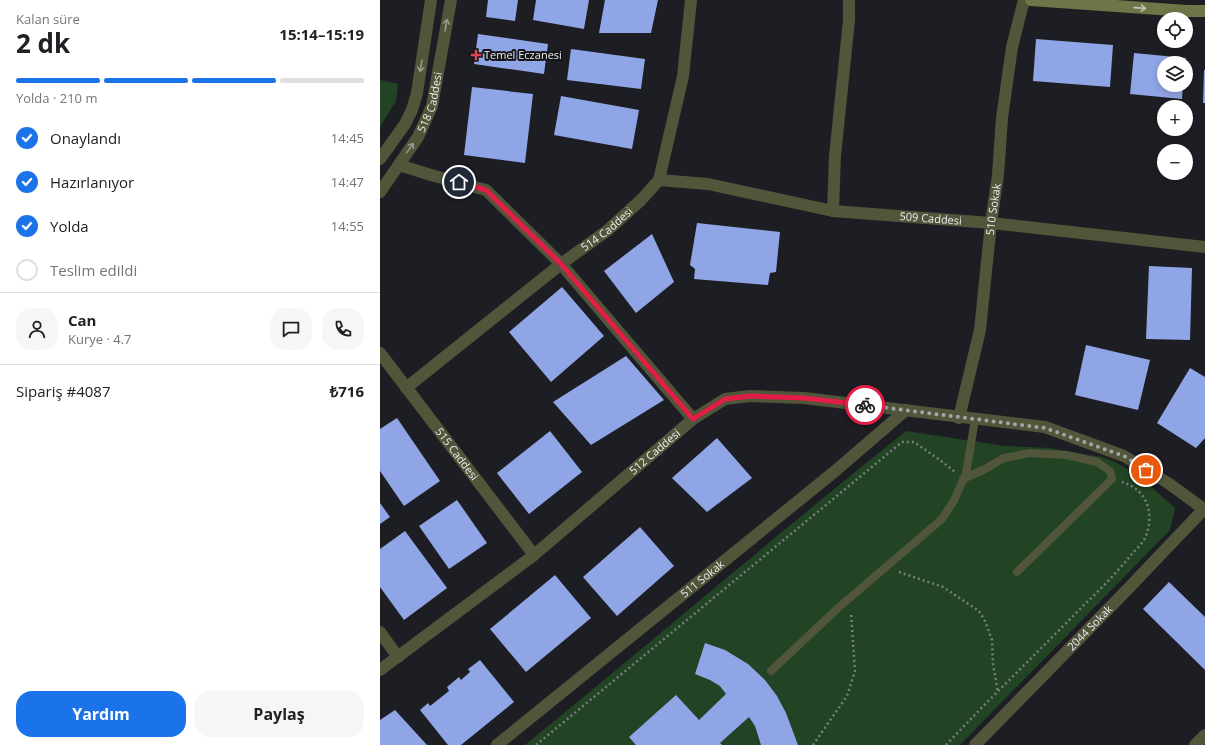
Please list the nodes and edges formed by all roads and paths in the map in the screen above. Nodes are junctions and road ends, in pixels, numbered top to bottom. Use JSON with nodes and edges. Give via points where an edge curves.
{"nodes":[{"id":1,"x":431,"y":0,"type":"edge"},
{"id":2,"x":451,"y":0,"type":"edge"},
{"id":3,"x":691,"y":0,"type":"edge"},
{"id":4,"x":848,"y":0,"type":"edge"},
{"id":5,"x":1024,"y":0,"type":"edge"},
{"id":6,"x":1031,"y":0,"type":"edge"},
{"id":7,"x":1205,"y":11,"type":"edge"},
{"id":8,"x":380,"y":159,"type":"edge"},
{"id":9,"x":399,"y":164,"type":"junction"},
{"id":10,"x":659,"y":180,"type":"junction"},
{"id":11,"x":380,"y":192,"type":"edge"},
{"id":12,"x":833,"y":211,"type":"junction"},
{"id":13,"x":990,"y":223,"type":"junction"},
{"id":14,"x":1205,"y":247,"type":"edge"},
{"id":15,"x":561,"y":264,"type":"junction"},
{"id":16,"x":380,"y":353,"type":"edge"},
{"id":17,"x":406,"y":388,"type":"junction"},
{"id":18,"x":906,"y":410,"type":"junction"},
{"id":19,"x":959,"y":418,"type":"junction"},
{"id":20,"x":693,"y":419,"type":"junction"},
{"id":21,"x":975,"y":419,"type":"junction"},
{"id":22,"x":1112,"y":478,"type":"junction"},
{"id":23,"x":963,"y":479,"type":"junction"},
{"id":24,"x":1205,"y":509,"type":"edge"},
{"id":25,"x":534,"y":555,"type":"junction"},
{"id":26,"x":882,"y":570,"type":"junction"},
{"id":27,"x":1016,"y":572,"type":"dead end"},
{"id":28,"x":850,"y":598,"type":"junction"},
{"id":29,"x":380,"y":632,"type":"edge"},
{"id":30,"x":398,"y":657,"type":"junction"},
{"id":31,"x":380,"y":670,"type":"edge"},
{"id":32,"x":771,"y":671,"type":"dead end"},
{"id":33,"x":998,"y":692,"type":"junction"},
{"id":34,"x":1205,"y":735,"type":"edge"},
{"id":35,"x":497,"y":745,"type":"edge"},
{"id":36,"x":536,"y":745,"type":"edge"},
{"id":37,"x":813,"y":745,"type":"edge"},
{"id":38,"x":946,"y":745,"type":"edge"},
{"id":39,"x":975,"y":745,"type":"edge"},
{"id":40,"x":1195,"y":745,"type":"edge"}],
"edges":[{"from":1,"to":8,"type":"street","name":"518 Caddesi","one_way":true,"via":[[417,93],[412,110]]},
{"from":9,"to":2,"type":"street","name":"518 Caddesi","one_way":true,"via":[[418,137],[432,106]]},
{"from":3,"to":10,"type":"street","name":"514 Caddesi","via":[[683,76]]},
{"from":4,"to":12,"type":"street","via":[[849,20],[835,156]]},
{"from":5,"to":13,"type":"street","name":"510 Sokak","via":[[1012,47]]},
{"from":6,"to":7,"type":"main road","one_way":true},
{"from":9,"to":11,"type":"street","name":"518 Caddesi"},
{"from":9,"to":15,"type":"street","via":[[486,190]]},
{"from":10,"to":12,"type":"street","name":"509 Caddesi","via":[[708,184]]},
{"from":10,"to":15,"type":"street","name":"514 Caddesi","via":[[608,230]]},
{"from":12,"to":13,"type":"street","name":"509 Caddesi"},
{"from":13,"to":14,"type":"street","name":"509 Caddesi"},
{"from":13,"to":19,"type":"street","name":"510 Sokak","via":[[980,330]]},
{"from":15,"to":17,"type":"street","name":"514 Caddesi"},
{"from":15,"to":20,"type":"street"},
{"from":16,"to":17,"type":"street","name":"515 Caddesi"},
{"from":17,"to":25,"type":"street","name":"515 Caddesi"},
{"from":18,"to":19,"type":"street","name":"512 Caddesi"},
{"from":18,"to":20,"type":"street","name":"512 Caddesi","via":[[804,398],[750,396],[725,399]]},
{"from":18,"to":35,"type":"street","name":"511 Sokak","via":[[834,472]]},
{"from":19,"to":21,"type":"street","name":"512 Caddesi"},
{"from":20,"to":25,"type":"street","name":"512 Caddesi"},
{"from":21,"to":23,"type":"lane"},
{"from":21,"to":24,"type":"street","name":"512 Caddesi","via":[[1045,428],[1124,456]]},
{"from":22,"to":23,"type":"lane","via":[[1110,471],[1097,462],[1066,455],[1030,454],[1004,458]]},
{"from":22,"to":27,"type":"lane"},
{"from":22,"to":33,"type":"path","via":[[1131,484],[1147,501],[1149,525],[1144,539],[1111,578]]},
{"from":23,"to":26,"type":"lane","via":[[942,519]]},
{"from":23,"to":36,"type":"path","via":[[914,442],[902,442]]},
{"from":24,"to":39,"type":"street","name":"2044 Sokak"},
{"from":25,"to":30,"type":"street","name":"512 Caddesi"},
{"from":26,"to":28,"type":"lane"},
{"from":26,"to":33,"type":"path","via":[[900,572],[943,587],[979,611],[992,640]]},
{"from":28,"to":32,"type":"lane"},
{"from":28,"to":37,"type":"path","via":[[855,671],[847,696]]},
{"from":29,"to":30,"type":"street"},
{"from":30,"to":31,"type":"street","name":"512 Caddesi"},
{"from":33,"to":38,"type":"path"},
{"from":34,"to":40,"type":"street"}]}
